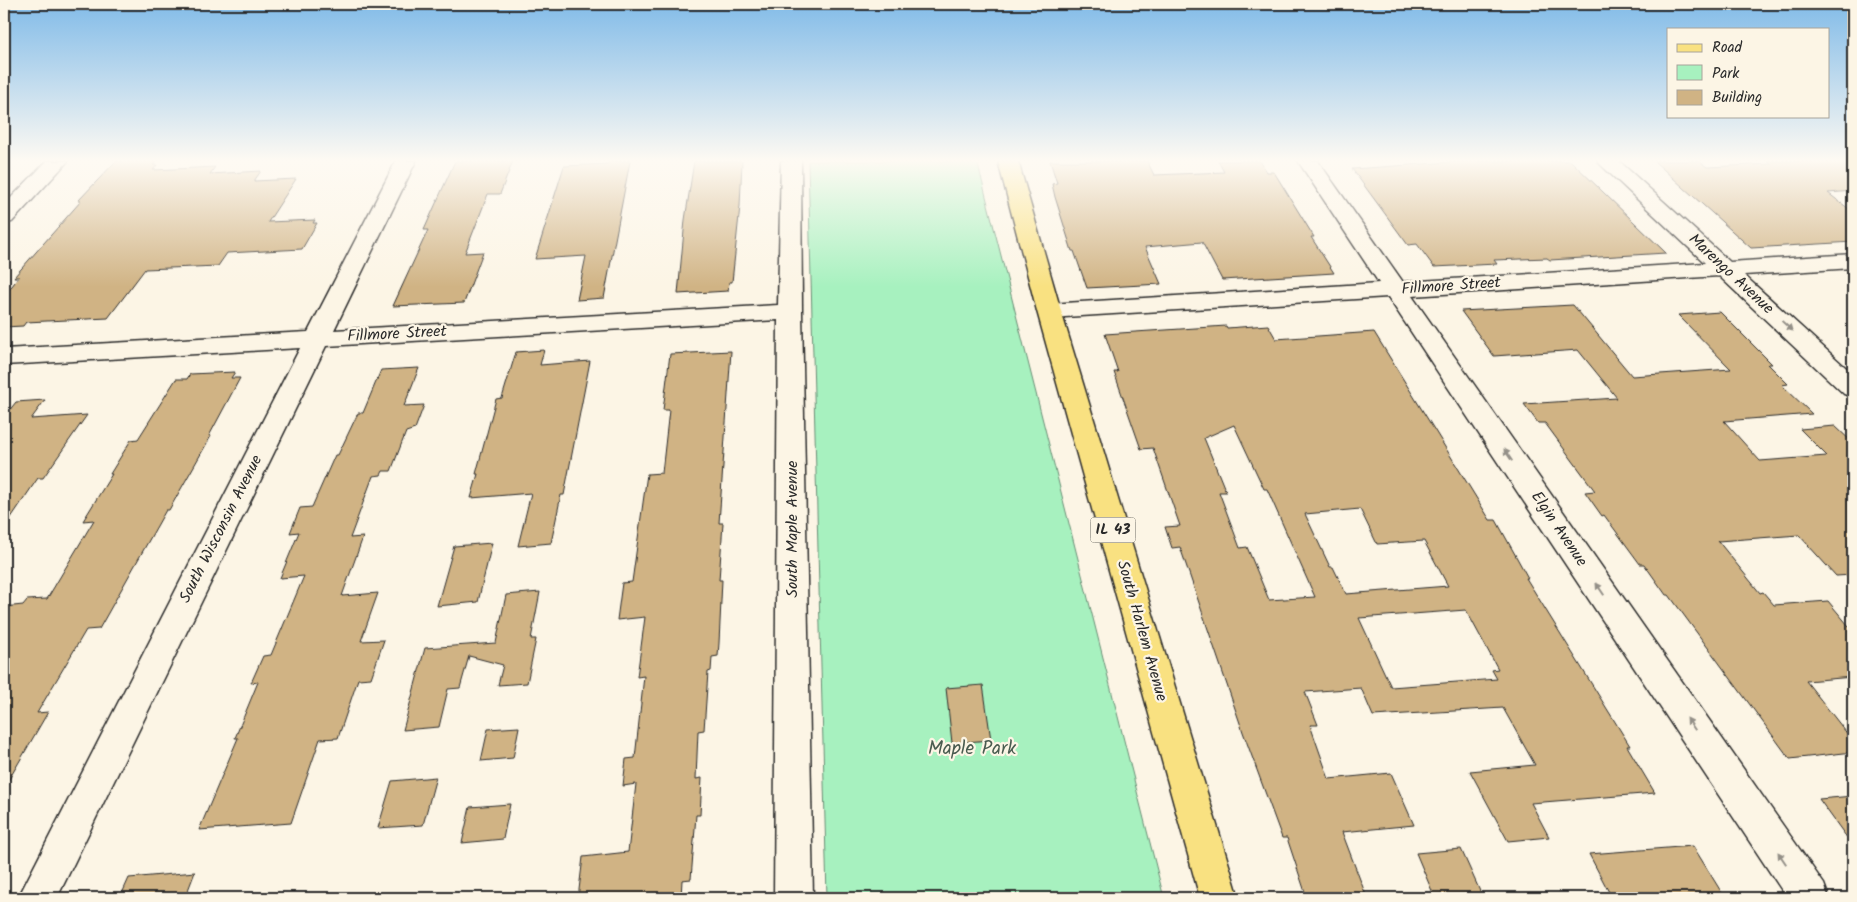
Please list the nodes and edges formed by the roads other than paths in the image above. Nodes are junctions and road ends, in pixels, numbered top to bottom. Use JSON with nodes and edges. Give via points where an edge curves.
{"nodes":[{"id":1,"x":17,"y":203,"type":"edge"},
{"id":2,"x":384,"y":203,"type":"edge"},
{"id":3,"x":791,"y":203,"type":"edge"},
{"id":4,"x":1020,"y":203,"type":"edge"},
{"id":5,"x":1337,"y":203,"type":"edge"},
{"id":6,"x":1655,"y":203,"type":"edge"},
{"id":7,"x":4,"y":217,"type":"edge"},
{"id":8,"x":1853,"y":262,"type":"edge"},
{"id":9,"x":1726,"y":269,"type":"junction"},
{"id":10,"x":1396,"y":290,"type":"junction"},
{"id":11,"x":1049,"y":311,"type":"junction"},
{"id":12,"x":790,"y":312,"type":"junction"},
{"id":13,"x":316,"y":339,"type":"junction"},
{"id":14,"x":4,"y":357,"type":"edge"},
{"id":15,"x":1853,"y":388,"type":"edge"},
{"id":16,"x":37,"y":898,"type":"edge"},
{"id":17,"x":794,"y":898,"type":"edge"},
{"id":18,"x":1220,"y":898,"type":"edge"},
{"id":19,"x":1810,"y":898,"type":"edge"}],
"edges":[{"from":1,"to":7,"type":"street"},
{"from":2,"to":13,"type":"street","name":"South Wisconsin Avenue"},
{"from":3,"to":12,"type":"street","name":"South Maple Avenue"},
{"from":4,"to":11,"type":"main road","name":"South Harlem Avenue","number":"IL 43"},
{"from":5,"to":10,"type":"street","name":"Elgin Avenue"},
{"from":6,"to":9,"type":"street","name":"Marengo Avenue"},
{"from":8,"to":9,"type":"street","name":"Fillmore Street"},
{"from":9,"to":10,"type":"street","name":"Fillmore Street"},
{"from":9,"to":15,"type":"street","name":"Marengo Avenue","one_way":true},
{"from":10,"to":11,"type":"street","name":"Fillmore Street"},
{"from":19,"to":10,"type":"street","name":"Elgin Avenue","one_way":true},
{"from":11,"to":18,"type":"main road","name":"South Harlem Avenue","number":"IL 43"},
{"from":12,"to":13,"type":"street","name":"Fillmore Street"},
{"from":12,"to":17,"type":"street","name":"South Maple Avenue"},
{"from":13,"to":14,"type":"street","name":"Fillmore Street"},
{"from":13,"to":16,"type":"street","name":"South Wisconsin Avenue"}]}
